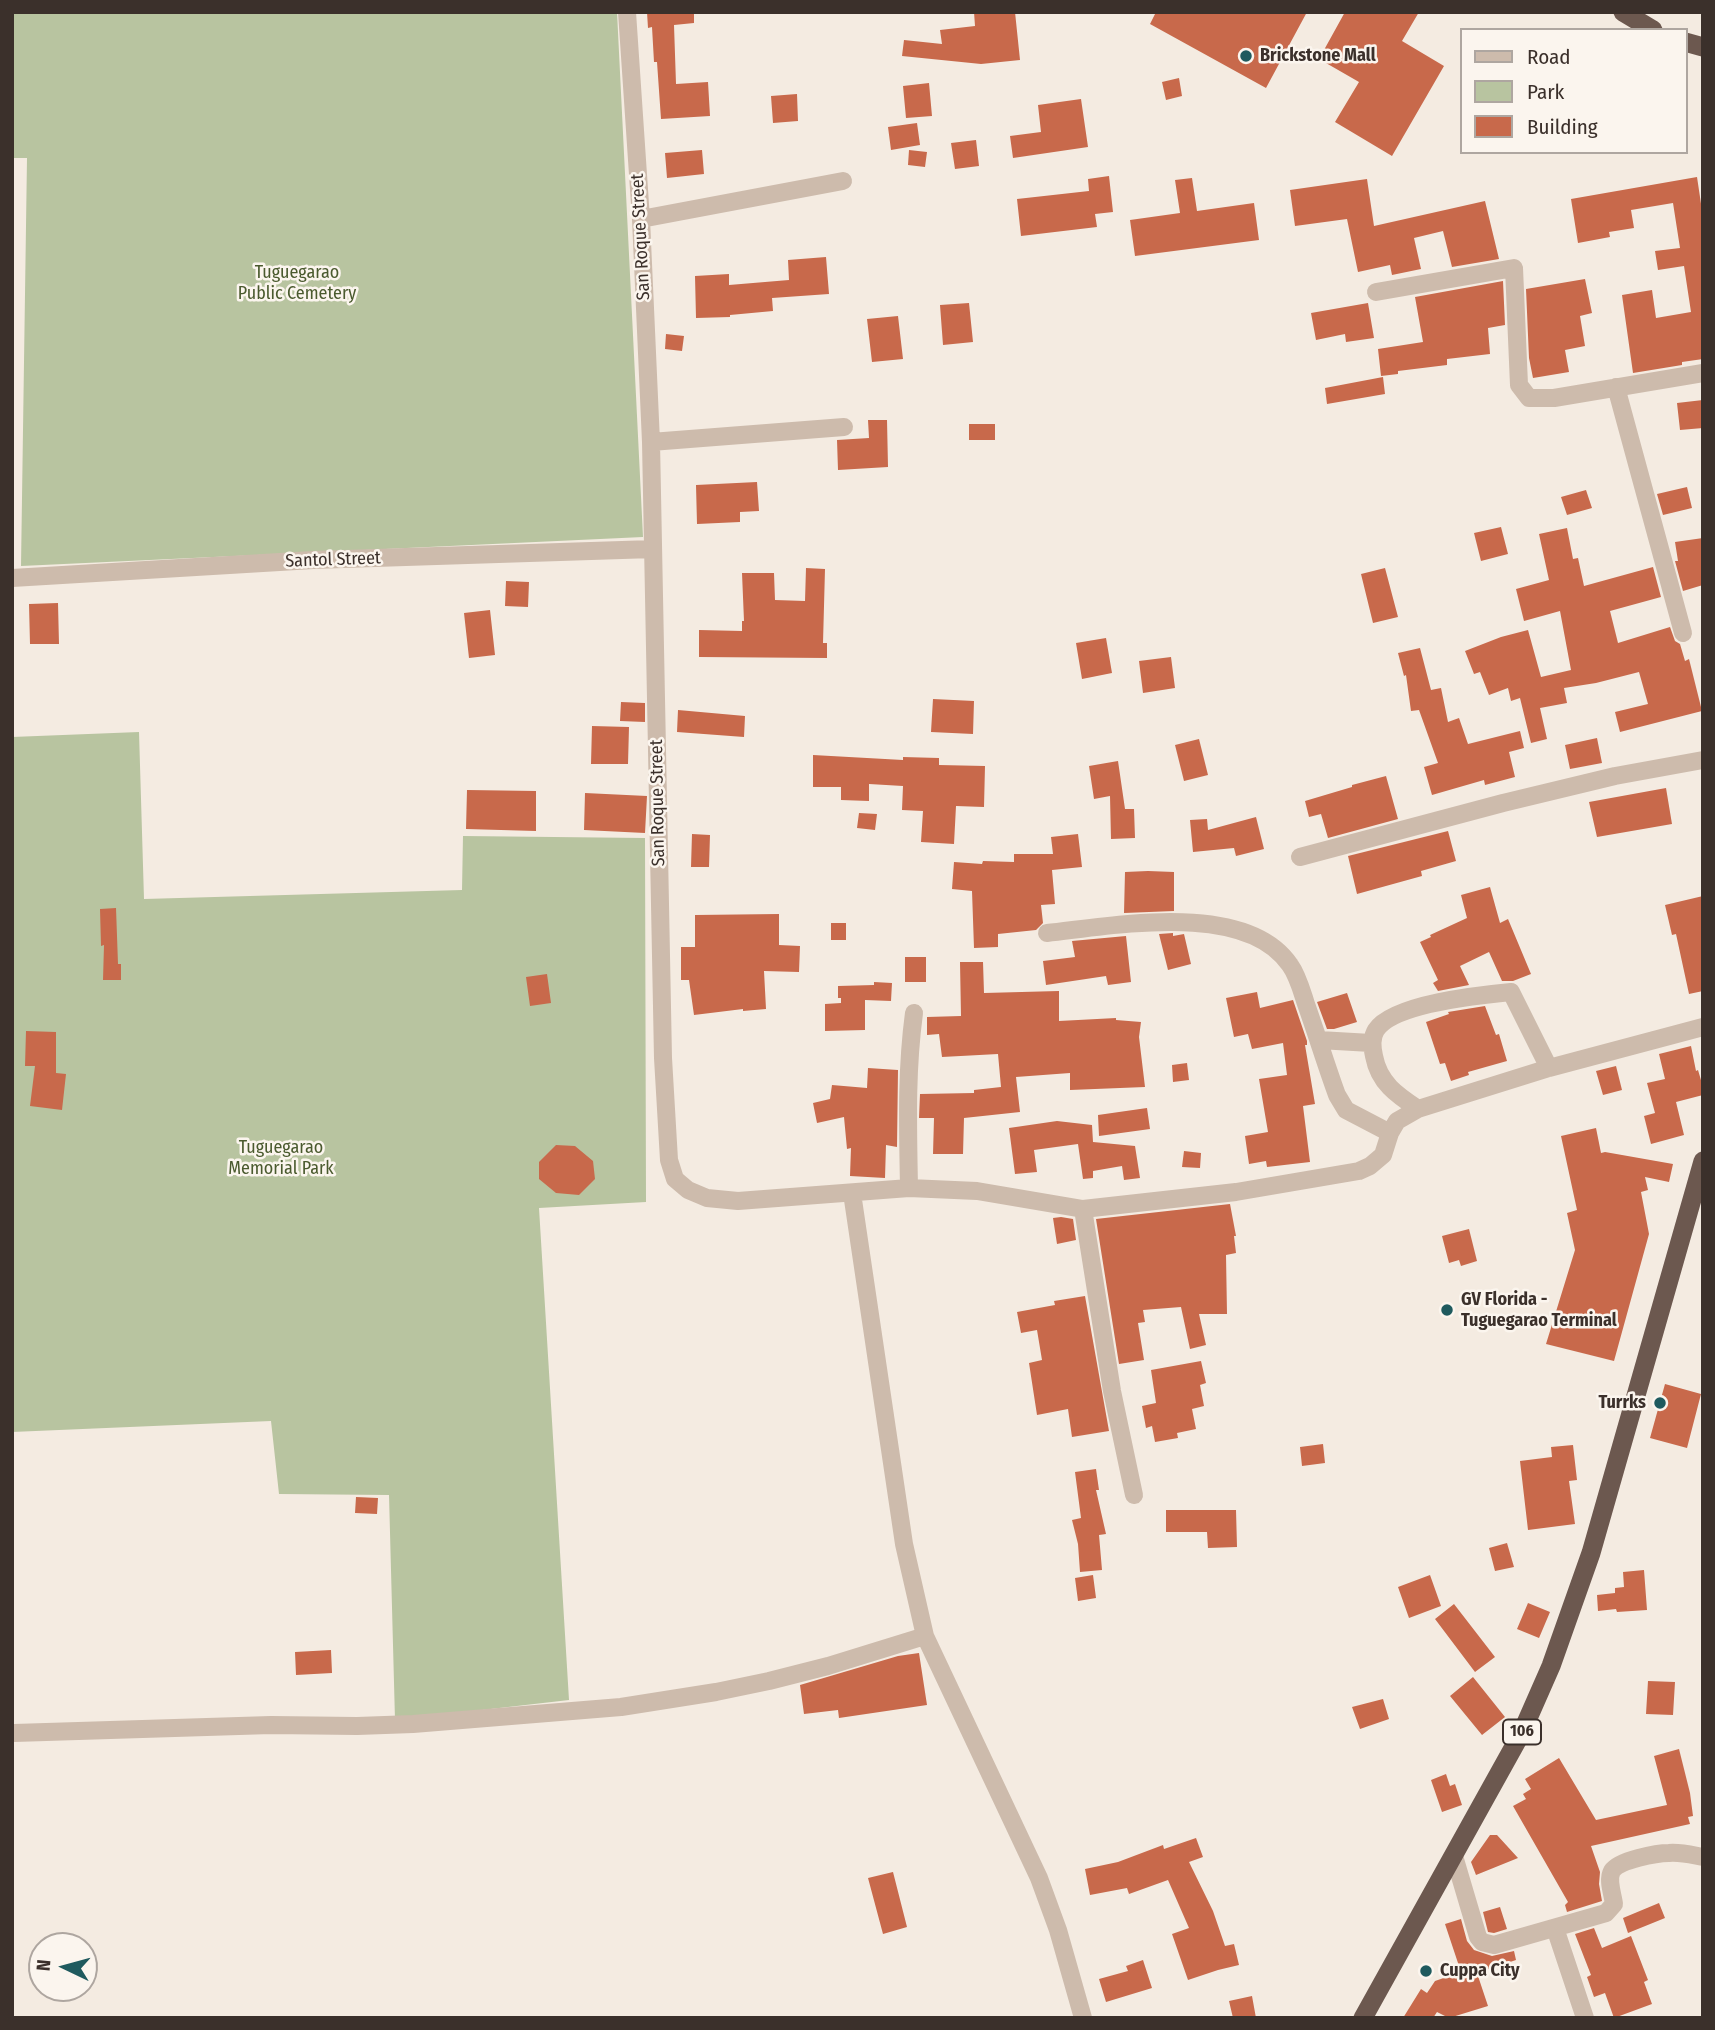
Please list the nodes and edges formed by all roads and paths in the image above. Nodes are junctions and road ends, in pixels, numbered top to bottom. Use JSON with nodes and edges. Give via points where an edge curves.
{"nodes":[{"id":1,"x":627,"y":12,"type":"edge"},
{"id":2,"x":1623,"y":12,"type":"edge"},
{"id":3,"x":1650,"y":28,"type":"edge"},
{"id":4,"x":843,"y":181,"type":"dead end"},
{"id":5,"x":641,"y":219,"type":"junction"},
{"id":6,"x":1376,"y":292,"type":"dead end"},
{"id":7,"x":1703,"y":373,"type":"edge"},
{"id":8,"x":1616,"y":387,"type":"junction"},
{"id":9,"x":844,"y":427,"type":"dead end"},
{"id":10,"x":651,"y":442,"type":"junction"},
{"id":11,"x":653,"y":549,"type":"junction"},
{"id":12,"x":12,"y":578,"type":"edge"},
{"id":13,"x":1683,"y":633,"type":"dead end"},
{"id":14,"x":1703,"y":760,"type":"edge"},
{"id":15,"x":1300,"y":857,"type":"dead end"},
{"id":16,"x":1047,"y":933,"type":"dead end"},
{"id":17,"x":914,"y":1013,"type":"dead end"},
{"id":18,"x":1703,"y":1027,"type":"edge"},
{"id":19,"x":1319,"y":1040,"type":"junction"},
{"id":20,"x":1371,"y":1043,"type":"junction"},
{"id":21,"x":1549,"y":1068,"type":"junction"},
{"id":22,"x":1418,"y":1109,"type":"junction"},
{"id":23,"x":1390,"y":1133,"type":"junction"},
{"id":24,"x":1703,"y":1161,"type":"edge"},
{"id":25,"x":909,"y":1188,"type":"junction"},
{"id":26,"x":852,"y":1193,"type":"junction"},
{"id":27,"x":1083,"y":1209,"type":"junction"},
{"id":28,"x":1134,"y":1494,"type":"dead end"},
{"id":29,"x":925,"y":1636,"type":"junction"},
{"id":30,"x":14,"y":1733,"type":"dead end"},
{"id":31,"x":1454,"y":1856,"type":"junction"},
{"id":32,"x":1703,"y":1857,"type":"edge"},
{"id":33,"x":1555,"y":1928,"type":"junction"},
{"id":34,"x":1083,"y":2018,"type":"edge"},
{"id":35,"x":1363,"y":2018,"type":"edge"},
{"id":36,"x":1585,"y":2018,"type":"edge"}],
"edges":[{"from":1,"to":5,"type":"street","name":"San Roque Street"},
{"from":2,"to":3,"type":"highway"},
{"from":4,"to":5,"type":"street"},
{"from":5,"to":10,"type":"street","name":"San Roque Street"},
{"from":6,"to":8,"type":"street","via":[[1514,268],[1519,385],[1529,398]]},
{"from":7,"to":8,"type":"street"},
{"from":8,"to":13,"type":"street"},
{"from":9,"to":10,"type":"street"},
{"from":10,"to":11,"type":"street","name":"San Roque Street"},
{"from":11,"to":12,"type":"street","name":"Santol Street","via":[[313,560]]},
{"from":11,"to":26,"type":"street","name":"San Roque Street","via":[[669,1160],[675,1179],[707,1198],[738,1201]]},
{"from":14,"to":15,"type":"street","via":[[1615,776]]},
{"from":16,"to":19,"type":"street","via":[[1181,922],[1246,932],[1270,944],[1290,964]]},
{"from":17,"to":25,"type":"street","via":[[907,1098]]},
{"from":18,"to":21,"type":"street"},
{"from":19,"to":20,"type":"street"},
{"from":19,"to":23,"type":"street","via":[[1346,1110]]},
{"from":20,"to":21,"type":"street","via":[[1388,1018],[1441,1002],[1511,992]]},
{"from":20,"to":22,"type":"street","via":[[1384,1080],[1395,1094]]},
{"from":21,"to":22,"type":"street"},
{"from":22,"to":23,"type":"street","name":"San Roque Street","via":[[1397,1121]]},
{"from":23,"to":27,"type":"street","name":"San Roque Street","via":[[1383,1155],[1359,1171],[1236,1192]]},
{"from":24,"to":31,"type":"highway","number":"106","via":[[1591,1553],[1551,1666],[1522,1732]]},
{"from":25,"to":26,"type":"street","name":"San Roque Street"},
{"from":25,"to":27,"type":"street","name":"San Roque Street","via":[[977,1191]]},
{"from":26,"to":29,"type":"street","via":[[904,1545]]},
{"from":27,"to":28,"type":"street","via":[[1112,1391]]},
{"from":29,"to":30,"type":"street","via":[[769,1681],[621,1707],[413,1724]]},
{"from":29,"to":34,"type":"street","via":[[1039,1878]]},
{"from":31,"to":33,"type":"street","via":[[1482,1942],[1494,1945]]},
{"from":31,"to":35,"type":"highway","number":"106"},
{"from":32,"to":33,"type":"street","via":[[1668,1853],[1625,1862],[1611,1872],[1611,1909]]},
{"from":33,"to":36,"type":"street"}]}
